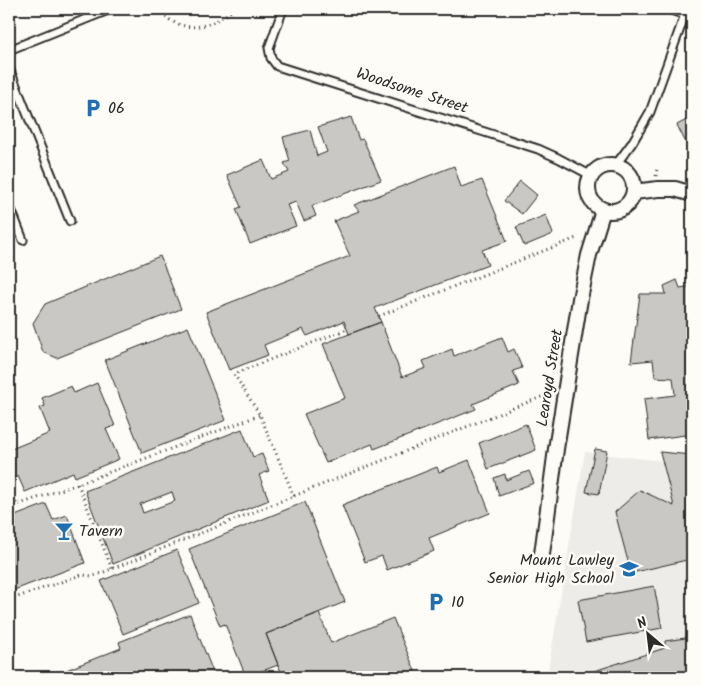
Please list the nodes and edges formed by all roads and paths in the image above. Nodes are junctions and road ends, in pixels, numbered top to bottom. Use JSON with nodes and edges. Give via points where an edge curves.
{"nodes":[{"id":1,"x":111,"y":9,"type":"edge"},
{"id":2,"x":159,"y":9,"type":"edge"},
{"id":3,"x":234,"y":9,"type":"edge"},
{"id":4,"x":283,"y":9,"type":"edge"},
{"id":5,"x":669,"y":9,"type":"edge"},
{"id":6,"x":686,"y":12,"type":"edge"},
{"id":7,"x":9,"y":50,"type":"edge"},
{"id":8,"x":9,"y":68,"type":"edge"},
{"id":9,"x":615,"y":166,"type":"junction"},
{"id":10,"x":592,"y":176,"type":"junction"},
{"id":11,"x":634,"y":192,"type":"junction"},
{"id":12,"x":692,"y":194,"type":"edge"},
{"id":13,"x":9,"y":204,"type":"edge"},
{"id":14,"x":603,"y":210,"type":"junction"},
{"id":15,"x":70,"y":221,"type":"dead end"},
{"id":16,"x":582,"y":236,"type":"dead end"},
{"id":17,"x":23,"y":240,"type":"dead end"},
{"id":18,"x":379,"y":316,"type":"dead end"},
{"id":19,"x":347,"y":329,"type":"dead end"},
{"id":20,"x":558,"y":390,"type":"dead end"},
{"id":21,"x":260,"y":414,"type":"junction"},
{"id":22,"x":78,"y":484,"type":"junction"},
{"id":23,"x":9,"y":489,"type":"edge"},
{"id":24,"x":294,"y":496,"type":"junction"},
{"id":25,"x":542,"y":554,"type":"dead end"},
{"id":26,"x":112,"y":569,"type":"junction"},
{"id":27,"x":9,"y":600,"type":"edge"}],
"edges":[{"from":1,"to":7,"type":"lane"},
{"from":2,"to":3,"type":"path","via":[[174,23],[198,27],[214,22]]},
{"from":4,"to":10,"type":"lane","name":"Woodsome Street","via":[[269,48],[271,58],[278,66],[538,149]]},
{"from":5,"to":6,"type":"lane"},
{"from":6,"to":9,"type":"lane","via":[[650,112]]},
{"from":8,"to":15,"type":"lane"},
{"from":9,"to":10,"type":"street","via":[[602,167]]},
{"from":9,"to":11,"type":"street","via":[[628,172]]},
{"from":10,"to":14,"type":"street","via":[[589,195]]},
{"from":11,"to":12,"type":"street","via":[[658,188]]},
{"from":11,"to":14,"type":"street","via":[[632,199],[622,208]]},
{"from":13,"to":17,"type":"lane"},
{"from":14,"to":25,"type":"street","name":"Learoyd Street","via":[[580,299]]},
{"from":16,"to":18,"type":"path"},
{"from":19,"to":21,"type":"path","via":[[234,374]]},
{"from":20,"to":24,"type":"path"},
{"from":21,"to":22,"type":"path"},
{"from":21,"to":24,"type":"path"},
{"from":22,"to":23,"type":"path","via":[[16,505]]},
{"from":22,"to":26,"type":"path"},
{"from":24,"to":26,"type":"path"},
{"from":26,"to":27,"type":"path","via":[[94,576],[81,575]]}]}
